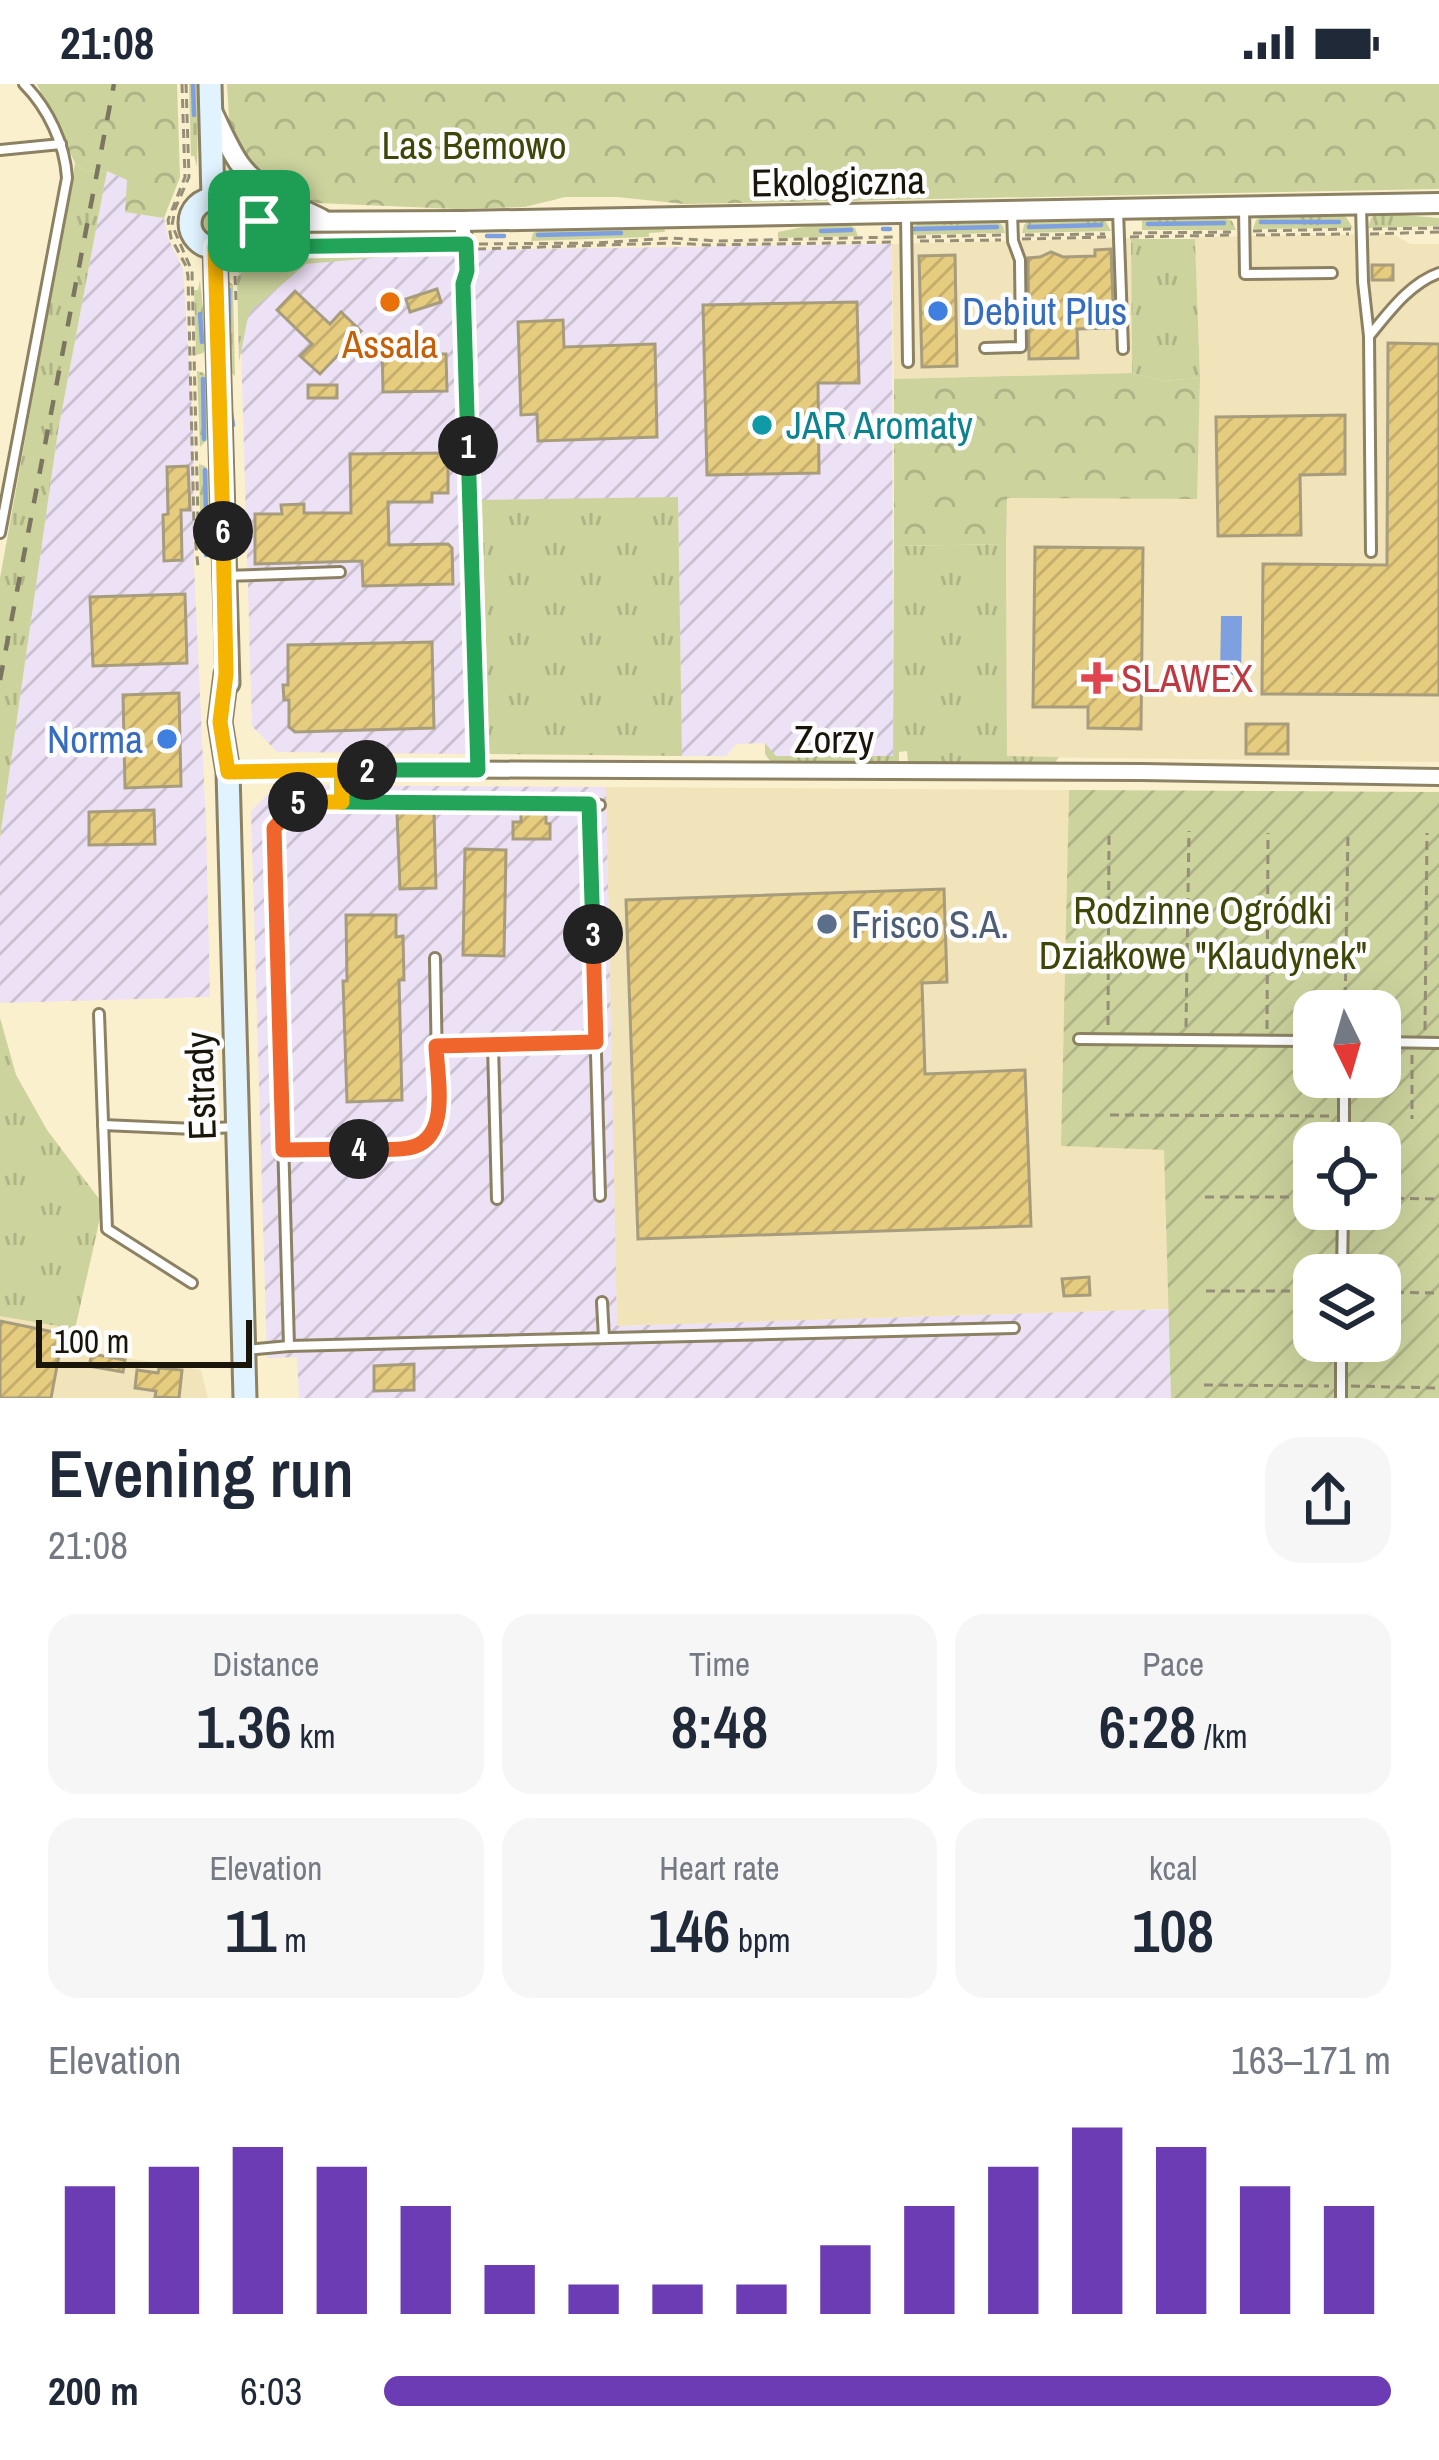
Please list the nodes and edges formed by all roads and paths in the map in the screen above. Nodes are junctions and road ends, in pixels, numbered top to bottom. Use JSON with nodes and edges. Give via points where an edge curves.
{"nodes":[{"id":1,"x":24,"y":84,"type":"edge"},
{"id":2,"x":184,"y":84,"type":"edge"},
{"id":3,"x":210,"y":84,"type":"edge"},
{"id":4,"x":211,"y":109,"type":"junction"},
{"id":5,"x":61,"y":144,"type":"junction"},
{"id":6,"x":0,"y":150,"type":"edge"},
{"id":7,"x":187,"y":160,"type":"junction"},
{"id":8,"x":207,"y":180,"type":"junction"},
{"id":9,"x":1439,"y":203,"type":"edge"},
{"id":10,"x":1361,"y":205,"type":"junction"},
{"id":11,"x":1244,"y":207,"type":"junction"},
{"id":12,"x":1118,"y":210,"type":"junction"},
{"id":13,"x":1012,"y":211,"type":"junction"},
{"id":14,"x":905,"y":213,"type":"junction"},
{"id":15,"x":326,"y":221,"type":"junction"},
{"id":16,"x":462,"y":221,"type":"junction"},
{"id":17,"x":254,"y":222,"type":"junction"},
{"id":18,"x":1439,"y":230,"type":"edge"},
{"id":19,"x":1362,"y":231,"type":"junction"},
{"id":20,"x":1244,"y":233,"type":"junction"},
{"id":21,"x":670,"y":235,"type":"dead end"},
{"id":22,"x":1119,"y":235,"type":"junction"},
{"id":23,"x":1013,"y":237,"type":"junction"},
{"id":24,"x":905,"y":240,"type":"junction"},
{"id":25,"x":774,"y":242,"type":"junction"},
{"id":26,"x":670,"y":243,"type":"dead end"},
{"id":27,"x":466,"y":244,"type":"junction"},
{"id":28,"x":215,"y":247,"type":"junction"},
{"id":29,"x":267,"y":248,"type":"junction"},
{"id":30,"x":1439,"y":273,"type":"edge"},
{"id":31,"x":1332,"y":274,"type":"dead end"},
{"id":32,"x":236,"y":314,"type":"dead end"},
{"id":33,"x":1369,"y":337,"type":"junction"},
{"id":34,"x":985,"y":348,"type":"dead end"},
{"id":35,"x":1123,"y":349,"type":"dead end"},
{"id":36,"x":908,"y":362,"type":"dead end"},
{"id":37,"x":223,"y":525,"type":"junction"},
{"id":38,"x":0,"y":533,"type":"edge"},
{"id":39,"x":1371,"y":552,"type":"dead end"},
{"id":40,"x":198,"y":566,"type":"dead end"},
{"id":41,"x":340,"y":572,"type":"dead end"},
{"id":42,"x":224,"y":576,"type":"junction"},
{"id":43,"x":342,"y":770,"type":"junction"},
{"id":44,"x":478,"y":770,"type":"junction"},
{"id":45,"x":228,"y":772,"type":"junction"},
{"id":46,"x":1439,"y":777,"type":"edge"},
{"id":47,"x":342,"y":802,"type":"junction"},
{"id":48,"x":1189,"y":831,"type":"dead end"},
{"id":49,"x":1268,"y":833,"type":"dead end"},
{"id":50,"x":1348,"y":833,"type":"dead end"},
{"id":51,"x":1427,"y":833,"type":"dead end"},
{"id":52,"x":1109,"y":836,"type":"dead end"},
{"id":53,"x":435,"y":958,"type":"dead end"},
{"id":54,"x":1345,"y":990,"type":"edge"},
{"id":55,"x":99,"y":1014,"type":"dead end"},
{"id":56,"x":1079,"y":1039,"type":"dead end"},
{"id":57,"x":1108,"y":1039,"type":"junction"},
{"id":58,"x":1186,"y":1040,"type":"junction"},
{"id":59,"x":1266,"y":1041,"type":"junction"},
{"id":60,"x":596,"y":1042,"type":"junction"},
{"id":61,"x":1293,"y":1042,"type":"edge"},
{"id":62,"x":1401,"y":1042,"type":"edge"},
{"id":63,"x":1412,"y":1042,"type":"junction"},
{"id":64,"x":1425,"y":1042,"type":"junction"},
{"id":65,"x":1439,"y":1043,"type":"edge"},
{"id":66,"x":493,"y":1045,"type":"junction"},
{"id":67,"x":436,"y":1046,"type":"junction"},
{"id":68,"x":1344,"y":1098,"type":"edge"},
{"id":69,"x":1110,"y":1114,"type":"dead end"},
{"id":70,"x":1344,"y":1116,"type":"junction"},
{"id":71,"x":1412,"y":1119,"type":"dead end"},
{"id":72,"x":1344,"y":1122,"type":"edge"},
{"id":73,"x":103,"y":1126,"type":"junction"},
{"id":74,"x":238,"y":1127,"type":"junction"},
{"id":75,"x":283,"y":1150,"type":"junction"},
{"id":76,"x":600,"y":1196,"type":"dead end"},
{"id":77,"x":1204,"y":1197,"type":"dead end"},
{"id":78,"x":1293,"y":1198,"type":"edge"},
{"id":79,"x":1401,"y":1198,"type":"edge"},
{"id":80,"x":497,"y":1199,"type":"dead end"},
{"id":81,"x":1439,"y":1199,"type":"edge"},
{"id":82,"x":192,"y":1283,"type":"dead end"},
{"id":83,"x":1205,"y":1291,"type":"dead end"},
{"id":84,"x":1293,"y":1291,"type":"edge"},
{"id":85,"x":1401,"y":1292,"type":"edge"},
{"id":86,"x":1439,"y":1293,"type":"edge"},
{"id":87,"x":602,"y":1302,"type":"dead end"},
{"id":88,"x":1014,"y":1328,"type":"dead end"},
{"id":89,"x":604,"y":1338,"type":"junction"},
{"id":90,"x":289,"y":1346,"type":"junction"},
{"id":91,"x":244,"y":1350,"type":"junction"},
{"id":92,"x":1341,"y":1362,"type":"edge"},
{"id":93,"x":1204,"y":1385,"type":"dead end"},
{"id":94,"x":1341,"y":1386,"type":"junction"},
{"id":95,"x":1439,"y":1388,"type":"edge"},
{"id":96,"x":245,"y":1398,"type":"edge"},
{"id":97,"x":1341,"y":1398,"type":"edge"}],
"edges":[{"from":1,"to":5,"type":"lane"},
{"from":2,"to":7,"type":"path"},
{"from":3,"to":4,"type":"main road"},
{"from":4,"to":8,"type":"main road"},
{"from":4,"to":15,"type":"street","via":[[249,176]]},
{"from":5,"to":6,"type":"lane"},
{"from":5,"to":38,"type":"lane","via":[[67,178]]},
{"from":7,"to":8,"type":"path"},
{"from":7,"to":8,"type":"path"},
{"from":7,"to":40,"type":"path","via":[[168,220],[188,276]]},
{"from":8,"to":17,"type":"main road"},
{"from":8,"to":28,"type":"main road","name":"Estrady","via":[[189,224],[197,241]]},
{"from":8,"to":37,"type":"path","via":[[175,209],[172,225],[192,271],[198,520]]},
{"from":9,"to":10,"type":"street","name":"Ekologiczna"},
{"from":10,"to":11,"type":"street","name":"Ekologiczna"},
{"from":10,"to":19,"type":"lane"},
{"from":11,"to":12,"type":"street","name":"Ekologiczna"},
{"from":11,"to":20,"type":"lane"},
{"from":12,"to":13,"type":"street","name":"Ekologiczna"},
{"from":12,"to":22,"type":"lane"},
{"from":13,"to":14,"type":"street","name":"Ekologiczna"},
{"from":13,"to":23,"type":"lane"},
{"from":14,"to":16,"type":"street","name":"Ekologiczna"},
{"from":14,"to":24,"type":"lane"},
{"from":15,"to":16,"type":"street","name":"Ekologiczna"},
{"from":15,"to":17,"type":"street","name":"Ekologiczna"},
{"from":16,"to":27,"type":"street"},
{"from":17,"to":28,"type":"main road"},
{"from":17,"to":29,"type":"path"},
{"from":18,"to":19,"type":"path"},
{"from":19,"to":20,"type":"path"},
{"from":19,"to":33,"type":"lane"},
{"from":20,"to":22,"type":"path"},
{"from":20,"to":31,"type":"lane","via":[[1245,274]]},
{"from":21,"to":25,"type":"path","via":[[773,232]]},
{"from":22,"to":23,"type":"path"},
{"from":22,"to":35,"type":"lane"},
{"from":23,"to":24,"type":"path"},
{"from":23,"to":34,"type":"lane","via":[[1021,347]]},
{"from":24,"to":25,"type":"path"},
{"from":24,"to":36,"type":"lane"},
{"from":25,"to":26,"type":"path"},
{"from":25,"to":27,"type":"path"},
{"from":27,"to":29,"type":"path"},
{"from":27,"to":44,"type":"street"},
{"from":28,"to":37,"type":"main road","name":"Estrady"},
{"from":29,"to":32,"type":"path","via":[[235,275]]},
{"from":30,"to":33,"type":"lane","via":[[1419,283]]},
{"from":33,"to":39,"type":"lane"},
{"from":37,"to":42,"type":"main road","name":"Estrady"},
{"from":41,"to":42,"type":"lane"},
{"from":42,"to":45,"type":"main road","name":"Estrady","via":[[235,723]]},
{"from":43,"to":44,"type":"street","name":"Zorzy"},
{"from":43,"to":45,"type":"street","name":"Zorzy"},
{"from":43,"to":47,"type":"lane"},
{"from":44,"to":46,"type":"street","name":"Zorzy"},
{"from":45,"to":74,"type":"main road","name":"Estrady"},
{"from":47,"to":60,"type":"lane","via":[[594,804]]},
{"from":47,"to":75,"type":"lane","via":[[296,802],[274,828]]},
{"from":48,"to":58,"type":"path"},
{"from":49,"to":59,"type":"path"},
{"from":50,"to":54,"type":"path"},
{"from":51,"to":64,"type":"path"},
{"from":52,"to":57,"type":"path"},
{"from":53,"to":67,"type":"lane"},
{"from":55,"to":73,"type":"lane"},
{"from":56,"to":57,"type":"lane"},
{"from":57,"to":58,"type":"lane"},
{"from":58,"to":59,"type":"lane"},
{"from":59,"to":61,"type":"lane"},
{"from":60,"to":66,"type":"lane"},
{"from":60,"to":76,"type":"lane"},
{"from":62,"to":63,"type":"lane"},
{"from":63,"to":64,"type":"lane"},
{"from":63,"to":71,"type":"path"},
{"from":64,"to":65,"type":"lane"},
{"from":66,"to":67,"type":"lane"},
{"from":66,"to":80,"type":"lane"},
{"from":67,"to":75,"type":"lane","via":[[438,1122],[430,1137],[412,1148]]},
{"from":68,"to":70,"type":"lane"},
{"from":69,"to":70,"type":"path"},
{"from":70,"to":72,"type":"lane"},
{"from":73,"to":74,"type":"lane"},
{"from":73,"to":82,"type":"lane","via":[[107,1229]]},
{"from":74,"to":91,"type":"main road","name":"Estrady"},
{"from":75,"to":90,"type":"lane"},
{"from":77,"to":78,"type":"path"},
{"from":79,"to":81,"type":"path"},
{"from":83,"to":84,"type":"path"},
{"from":85,"to":86,"type":"path"},
{"from":87,"to":89,"type":"lane"},
{"from":88,"to":89,"type":"lane"},
{"from":89,"to":90,"type":"lane"},
{"from":90,"to":91,"type":"lane"},
{"from":91,"to":96,"type":"main road","name":"Estrady"},
{"from":92,"to":94,"type":"lane"},
{"from":93,"to":94,"type":"path"},
{"from":94,"to":95,"type":"path"},
{"from":94,"to":97,"type":"lane"}]}
